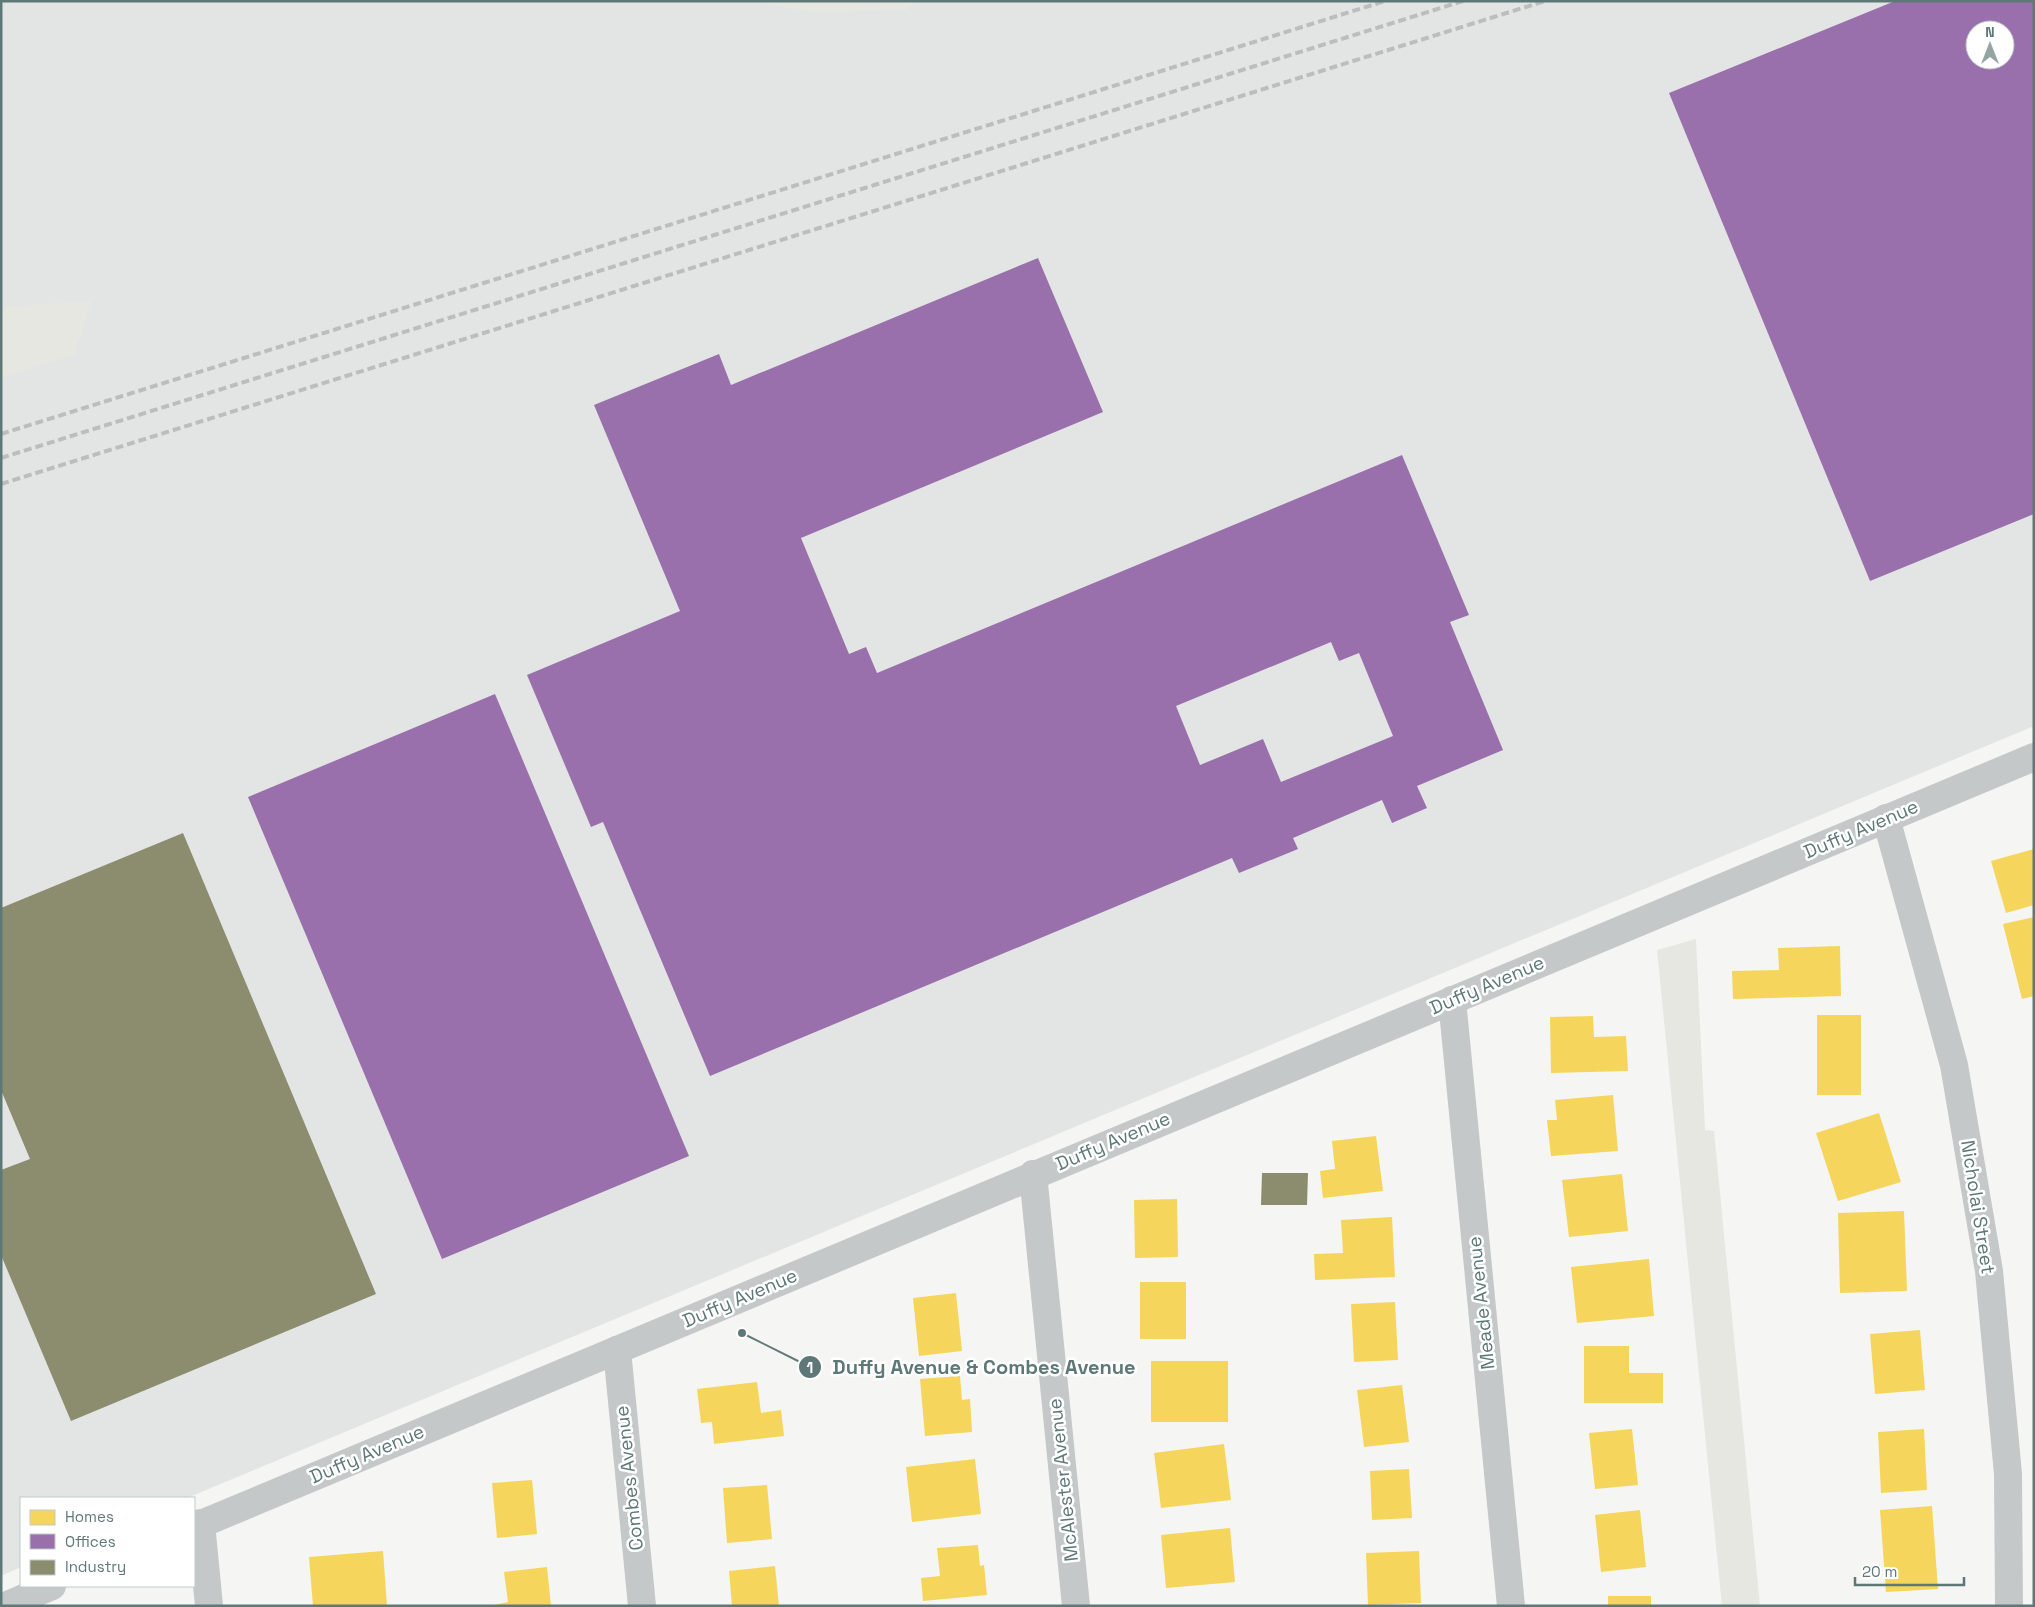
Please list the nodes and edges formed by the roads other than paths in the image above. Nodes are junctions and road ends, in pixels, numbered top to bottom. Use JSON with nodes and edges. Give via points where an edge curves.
{"nodes":[{"id":1,"x":2034,"y":757,"type":"edge"},
{"id":2,"x":1886,"y":818,"type":"junction"},
{"id":3,"x":1452,"y":1000,"type":"junction"},
{"id":4,"x":1033,"y":1174,"type":"junction"},
{"id":5,"x":617,"y":1350,"type":"junction"},
{"id":6,"x":197,"y":1525,"type":"edge"},
{"id":7,"x":50,"y":1587,"type":"edge"},
{"id":8,"x":5,"y":1606,"type":"edge"},
{"id":9,"x":209,"y":1606,"type":"edge"},
{"id":10,"x":642,"y":1606,"type":"edge"},
{"id":11,"x":1076,"y":1606,"type":"edge"},
{"id":12,"x":1511,"y":1606,"type":"edge"},
{"id":13,"x":2010,"y":1606,"type":"edge"}],
"edges":[{"from":1,"to":2,"type":"street","name":"Duffy Avenue"},
{"from":2,"to":3,"type":"street","name":"Duffy Avenue"},
{"from":2,"to":13,"type":"street","name":"Nicholai Street","via":[[1954,1065],[1989,1271],[2008,1474]]},
{"from":3,"to":4,"type":"street","name":"Duffy Avenue"},
{"from":3,"to":12,"type":"street","name":"Meade Avenue"},
{"from":4,"to":5,"type":"street","name":"Duffy Avenue"},
{"from":4,"to":11,"type":"street","name":"McAlester Avenue"},
{"from":5,"to":6,"type":"street","name":"Duffy Avenue"},
{"from":5,"to":10,"type":"street","name":"Combes Avenue"},
{"from":6,"to":9,"type":"street"},
{"from":7,"to":8,"type":"street"}]}
